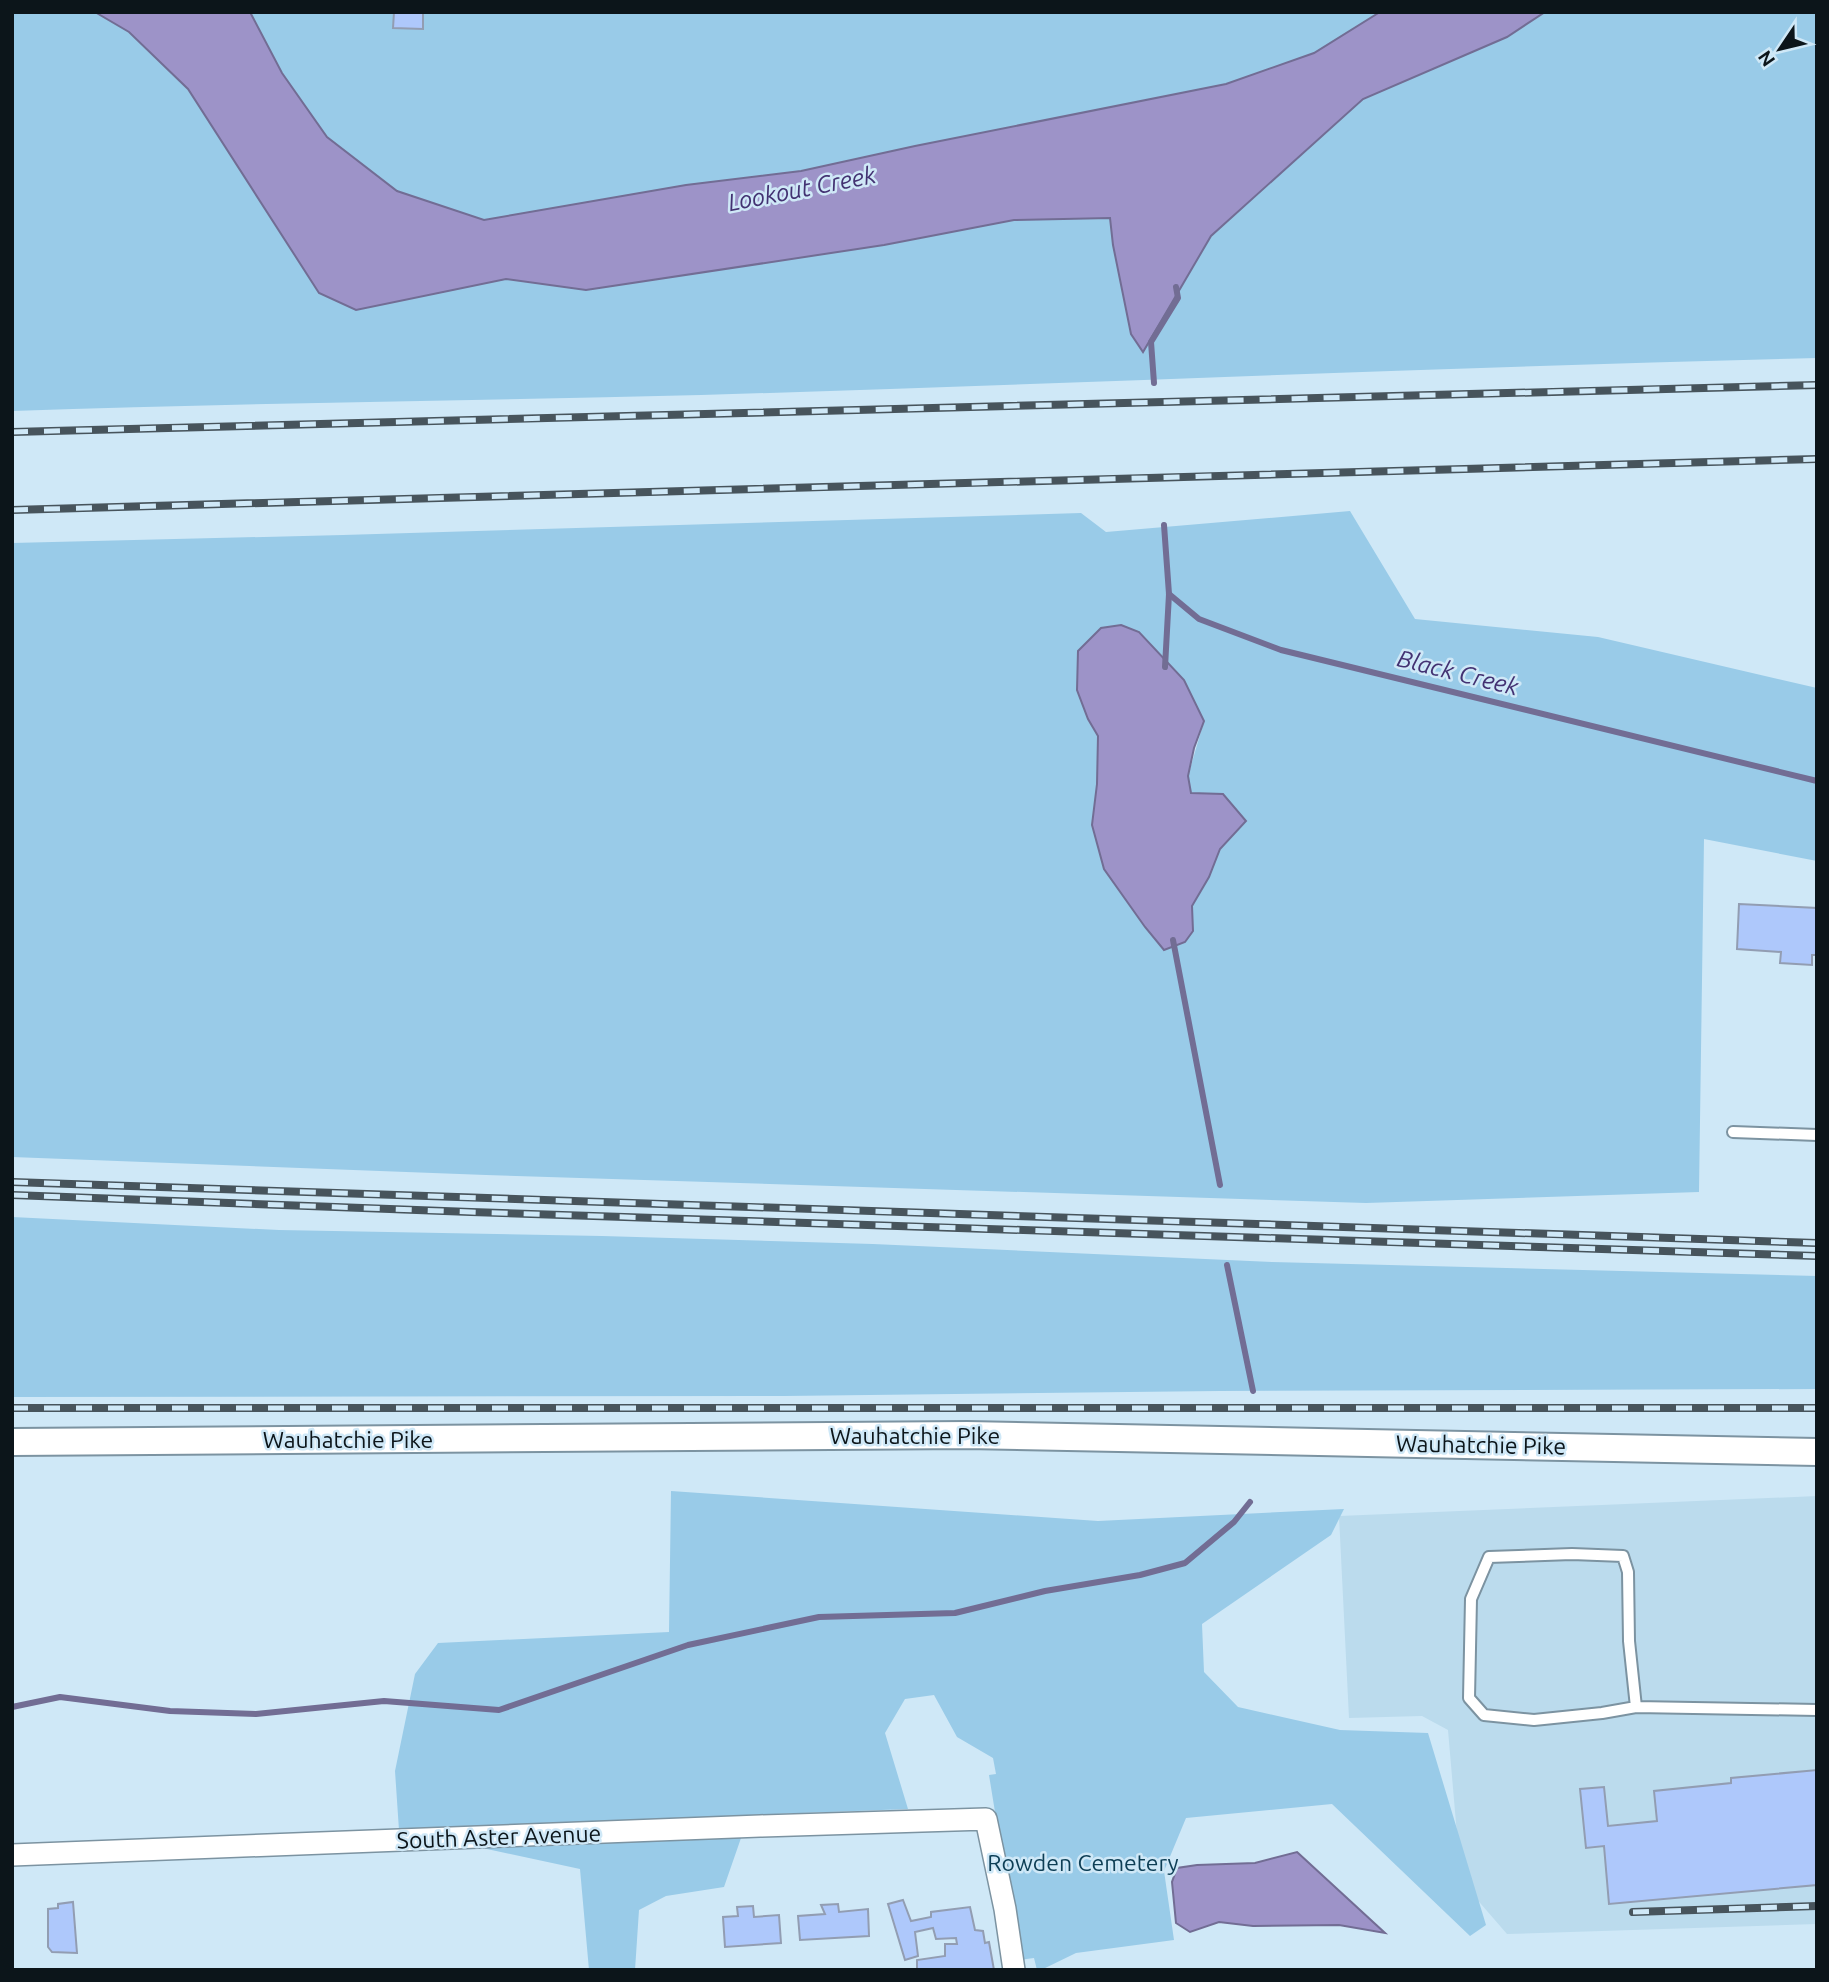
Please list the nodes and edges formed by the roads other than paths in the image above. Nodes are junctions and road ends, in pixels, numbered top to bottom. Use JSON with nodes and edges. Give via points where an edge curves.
{"nodes":[{"id":1,"x":1733,"y":1132,"type":"dead end"},
{"id":2,"x":1817,"y":1135,"type":"edge"},
{"id":3,"x":12,"y":1442,"type":"edge"},
{"id":4,"x":1817,"y":1452,"type":"edge"},
{"id":5,"x":1636,"y":1707,"type":"junction"},
{"id":6,"x":1817,"y":1710,"type":"edge"},
{"id":7,"x":12,"y":1855,"type":"edge"},
{"id":8,"x":1014,"y":1970,"type":"edge"}],
"edges":[{"from":1,"to":2,"type":"lane"},
{"from":3,"to":4,"type":"street","name":"Wauhatchie Pike","via":[[967,1435]]},
{"from":5,"to":5,"type":"lane","via":[[1628,1572],[1623,1556],[1489,1557],[1471,1599],[1469,1698],[1485,1715],[1534,1720]]},
{"from":5,"to":6,"type":"lane"},
{"from":7,"to":8,"type":"street","name":"South Aster Avenue","via":[[986,1819]]}]}
